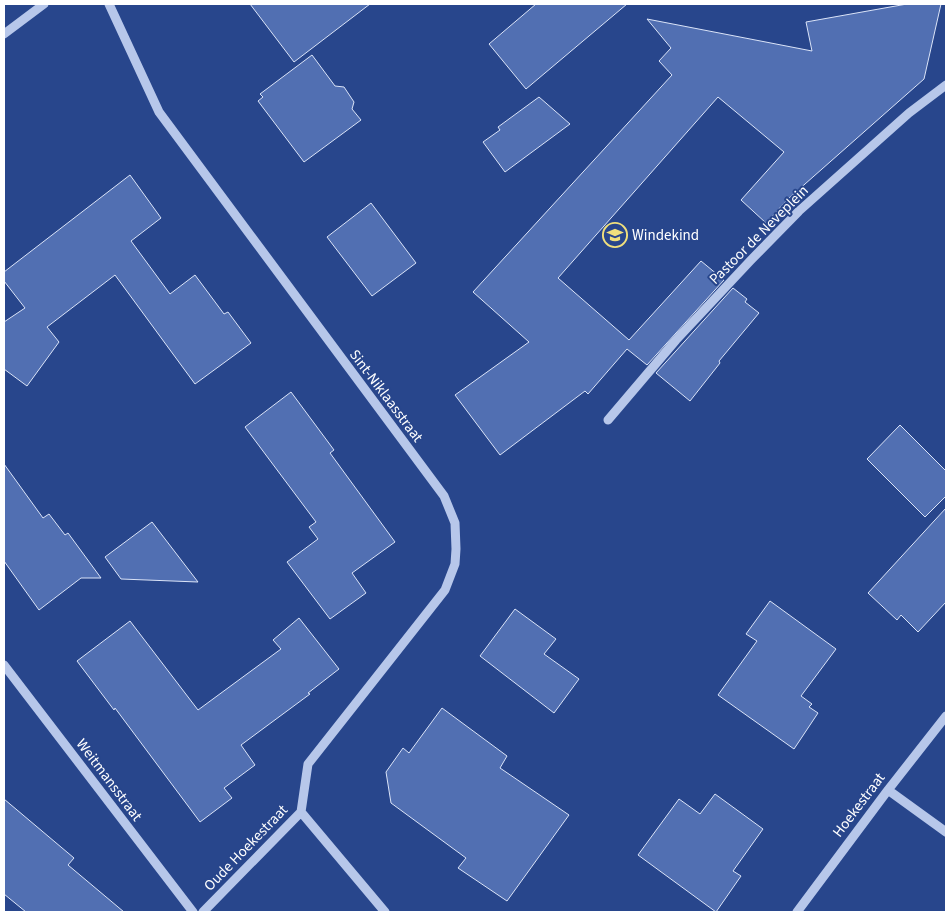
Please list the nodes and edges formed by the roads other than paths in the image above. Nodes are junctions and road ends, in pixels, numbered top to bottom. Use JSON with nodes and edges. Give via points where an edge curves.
{"nodes":[{"id":1,"x":44,"y":4,"type":"edge"},
{"id":2,"x":109,"y":4,"type":"edge"},
{"id":3,"x":4,"y":34,"type":"edge"},
{"id":4,"x":946,"y":86,"type":"edge"},
{"id":5,"x":608,"y":420,"type":"dead end"},
{"id":6,"x":4,"y":665,"type":"edge"},
{"id":7,"x":946,"y":716,"type":"edge"},
{"id":8,"x":888,"y":790,"type":"junction"},
{"id":9,"x":301,"y":812,"type":"junction"},
{"id":10,"x":946,"y":832,"type":"edge"},
{"id":11,"x":193,"y":912,"type":"edge"},
{"id":12,"x":203,"y":912,"type":"edge"},
{"id":13,"x":385,"y":912,"type":"edge"},
{"id":14,"x":797,"y":912,"type":"edge"}],
"edges":[{"from":1,"to":3,"type":"street"},
{"from":2,"to":9,"type":"street","name":"Sint-Niklaasstraat","via":[[159,112],[444,496],[455,523],[455,564],[445,590],[308,764]]},
{"from":4,"to":5,"type":"street","name":"Pastoor de Neveplein","via":[[909,113],[800,211],[676,340]]},
{"from":6,"to":11,"type":"street","name":"Weitmansstraat"},
{"from":7,"to":8,"type":"street","name":"Hoekestraat"},
{"from":8,"to":10,"type":"street"},
{"from":8,"to":14,"type":"street","name":"Hoekestraat"},
{"from":9,"to":12,"type":"street","name":"Oude Hoekestraat"},
{"from":9,"to":13,"type":"street","name":"Oude Hoekestraat"}]}
